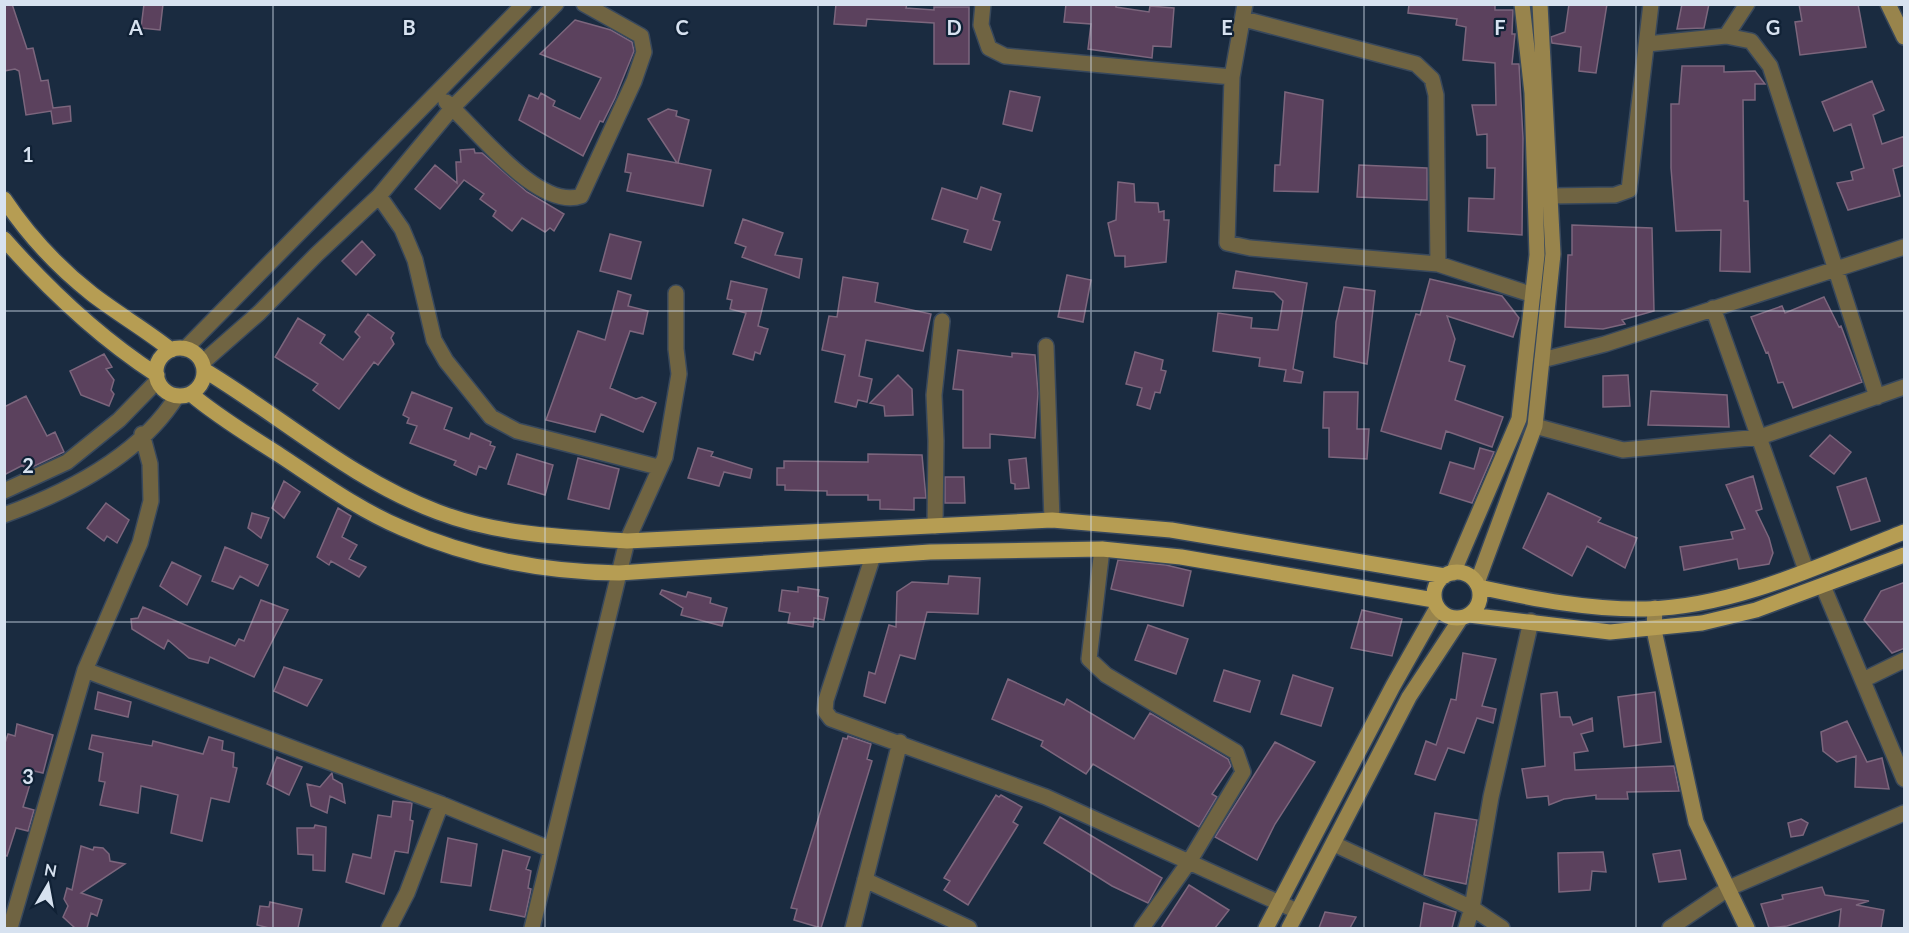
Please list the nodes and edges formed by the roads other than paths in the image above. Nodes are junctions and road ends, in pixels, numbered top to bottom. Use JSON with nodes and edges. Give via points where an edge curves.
{"nodes":[{"id":1,"x":524,"y":4,"type":"edge"},
{"id":2,"x":556,"y":4,"type":"edge"},
{"id":3,"x":584,"y":4,"type":"edge"},
{"id":4,"x":983,"y":4,"type":"edge"},
{"id":5,"x":1522,"y":4,"type":"edge"},
{"id":6,"x":1540,"y":4,"type":"edge"},
{"id":7,"x":1651,"y":4,"type":"edge"},
{"id":8,"x":1747,"y":4,"type":"edge"},
{"id":9,"x":1888,"y":4,"type":"edge"},
{"id":10,"x":1244,"y":12,"type":"edge"},
{"id":11,"x":1726,"y":36,"type":"junction"},
{"id":12,"x":1905,"y":37,"type":"edge"},
{"id":13,"x":1647,"y":44,"type":"junction"},
{"id":14,"x":1232,"y":77,"type":"junction"},
{"id":15,"x":436,"y":93,"type":"junction"},
{"id":16,"x":453,"y":108,"type":"junction"},
{"id":17,"x":379,"y":196,"type":"junction"},
{"id":18,"x":1550,"y":196,"type":"junction"},
{"id":19,"x":4,"y":199,"type":"edge"},
{"id":20,"x":4,"y":239,"type":"edge"},
{"id":21,"x":1905,"y":247,"type":"edge"},
{"id":22,"x":1438,"y":264,"type":"junction"},
{"id":23,"x":1837,"y":271,"type":"junction"},
{"id":24,"x":676,"y":293,"type":"dead end"},
{"id":25,"x":1533,"y":295,"type":"junction"},
{"id":26,"x":1713,"y":308,"type":"junction"},
{"id":27,"x":942,"y":321,"type":"dead end"},
{"id":28,"x":1530,"y":321,"type":"junction"},
{"id":29,"x":1546,"y":323,"type":"junction"},
{"id":30,"x":1046,"y":346,"type":"dead end"},
{"id":31,"x":178,"y":350,"type":"junction"},
{"id":32,"x":1542,"y":360,"type":"junction"},
{"id":33,"x":203,"y":366,"type":"junction"},
{"id":34,"x":157,"y":377,"type":"junction"},
{"id":35,"x":1905,"y":387,"type":"edge"},
{"id":36,"x":184,"y":395,"type":"junction"},
{"id":37,"x":1877,"y":397,"type":"junction"},
{"id":38,"x":1535,"y":426,"type":"junction"},
{"id":39,"x":142,"y":434,"type":"junction"},
{"id":40,"x":1760,"y":437,"type":"junction"},
{"id":41,"x":658,"y":468,"type":"junction"},
{"id":42,"x":4,"y":491,"type":"edge"},
{"id":43,"x":4,"y":515,"type":"edge"},
{"id":44,"x":1052,"y":520,"type":"junction"},
{"id":45,"x":935,"y":526,"type":"junction"},
{"id":46,"x":1905,"y":532,"type":"edge"},
{"id":47,"x":627,"y":541,"type":"junction"},
{"id":48,"x":1102,"y":549,"type":"junction"},
{"id":49,"x":1905,"y":555,"type":"edge"},
{"id":50,"x":873,"y":556,"type":"junction"},
{"id":51,"x":1806,"y":570,"type":"junction"},
{"id":52,"x":619,"y":573,"type":"junction"},
{"id":53,"x":1449,"y":574,"type":"junction"},
{"id":54,"x":1478,"y":585,"type":"junction"},
{"id":55,"x":1823,"y":586,"type":"junction"},
{"id":56,"x":1436,"y":604,"type":"junction"},
{"id":57,"x":1655,"y":608,"type":"junction"},
{"id":58,"x":1465,"y":617,"type":"junction"},
{"id":59,"x":1531,"y":621,"type":"junction"},
{"id":60,"x":1654,"y":630,"type":"junction"},
{"id":61,"x":1905,"y":660,"type":"edge"},
{"id":62,"x":86,"y":670,"type":"junction"},
{"id":63,"x":1863,"y":680,"type":"junction"},
{"id":64,"x":900,"y":742,"type":"junction"},
{"id":65,"x":1905,"y":779,"type":"edge"},
{"id":66,"x":441,"y":804,"type":"junction"},
{"id":67,"x":1905,"y":813,"type":"edge"},
{"id":68,"x":1334,"y":844,"type":"junction"},
{"id":69,"x":550,"y":849,"type":"junction"},
{"id":70,"x":1189,"y":862,"type":"junction"},
{"id":71,"x":865,"y":880,"type":"junction"},
{"id":72,"x":1729,"y":888,"type":"junction"},
{"id":73,"x":1280,"y":903,"type":"junction"},
{"id":74,"x":1472,"y":908,"type":"junction"},
{"id":75,"x":1298,"y":911,"type":"junction"},
{"id":76,"x":10,"y":928,"type":"edge"},
{"id":77,"x":389,"y":928,"type":"edge"},
{"id":78,"x":532,"y":928,"type":"edge"},
{"id":79,"x":853,"y":928,"type":"edge"},
{"id":80,"x":969,"y":928,"type":"edge"},
{"id":81,"x":1142,"y":928,"type":"edge"},
{"id":82,"x":1266,"y":928,"type":"edge"},
{"id":83,"x":1289,"y":928,"type":"edge"},
{"id":84,"x":1466,"y":928,"type":"edge"},
{"id":85,"x":1502,"y":928,"type":"edge"},
{"id":86,"x":1670,"y":928,"type":"edge"},
{"id":87,"x":1747,"y":928,"type":"edge"}],
"edges":[{"from":1,"to":15,"type":"street"},
{"from":2,"to":16,"type":"street"},
{"from":3,"to":16,"type":"street","via":[[641,36],[644,52],[581,196],[557,197],[545,190],[510,165]]},
{"from":4,"to":14,"type":"street","via":[[981,25],[989,48],[1005,56]]},
{"from":5,"to":25,"type":"street","via":[[1532,93],[1537,255]]},
{"from":6,"to":18,"type":"street"},
{"from":7,"to":13,"type":"street"},
{"from":8,"to":11,"type":"street"},
{"from":9,"to":12,"type":"street"},
{"from":10,"to":14,"type":"street"},
{"from":10,"to":22,"type":"street","via":[[1416,64],[1432,79],[1436,95]]},
{"from":11,"to":13,"type":"street"},
{"from":11,"to":23,"type":"street","via":[[1751,41],[1770,66]]},
{"from":13,"to":18,"type":"street","via":[[1629,190],[1615,195]]},
{"from":14,"to":22,"type":"street","via":[[1227,243]]},
{"from":15,"to":16,"type":"street"},
{"from":15,"to":31,"type":"street","via":[[342,193]]},
{"from":16,"to":17,"type":"street"},
{"from":17,"to":33,"type":"street"},
{"from":17,"to":41,"type":"street","via":[[402,229],[415,260],[434,340],[491,417],[517,431]]},
{"from":18,"to":29,"type":"street","via":[[1553,254]]},
{"from":19,"to":31,"type":"main road","via":[[38,242],[91,293]]},
{"from":20,"to":34,"type":"main road","via":[[50,288]]},
{"from":21,"to":23,"type":"street"},
{"from":22,"to":25,"type":"street"},
{"from":23,"to":26,"type":"street"},
{"from":23,"to":37,"type":"street"},
{"from":24,"to":41,"type":"street","via":[[679,374],[665,457]]},
{"from":25,"to":28,"type":"street"},
{"from":26,"to":32,"type":"street","via":[[1605,344]]},
{"from":26,"to":40,"type":"street"},
{"from":27,"to":45,"type":"street","via":[[934,395]]},
{"from":28,"to":29,"type":"street"},
{"from":28,"to":53,"type":"street","via":[[1519,419]]},
{"from":29,"to":32,"type":"street"},
{"from":30,"to":44,"type":"street"},
{"from":31,"to":33,"type":"main road","via":[[195,354]]},
{"from":31,"to":34,"type":"main road","via":[[163,356]]},
{"from":32,"to":38,"type":"street"},
{"from":33,"to":36,"type":"main road","via":[[201,384]]},
{"from":33,"to":47,"type":"main road","via":[[351,469],[439,513],[507,531]]},
{"from":34,"to":36,"type":"main road","via":[[168,393]]},
{"from":34,"to":42,"type":"street","via":[[118,420],[67,462]]},
{"from":35,"to":37,"type":"street"},
{"from":36,"to":39,"type":"street"},
{"from":36,"to":52,"type":"main road","via":[[333,490],[401,528],[451,547],[515,564]]},
{"from":37,"to":40,"type":"street"},
{"from":38,"to":40,"type":"street","via":[[1623,450]]},
{"from":38,"to":54,"type":"street"},
{"from":39,"to":43,"type":"street","via":[[73,487]]},
{"from":39,"to":62,"type":"street","via":[[150,464],[151,501],[140,543]]},
{"from":40,"to":51,"type":"street"},
{"from":41,"to":47,"type":"street"},
{"from":44,"to":45,"type":"main road"},
{"from":44,"to":53,"type":"main road","via":[[1171,530]]},
{"from":45,"to":47,"type":"main road"},
{"from":46,"to":51,"type":"main road"},
{"from":47,"to":52,"type":"street"},
{"from":48,"to":50,"type":"main road"},
{"from":48,"to":56,"type":"main road","via":[[1181,556]]},
{"from":48,"to":70,"type":"street","via":[[1089,658],[1106,675],[1236,752],[1243,772]]},
{"from":49,"to":55,"type":"main road"},
{"from":50,"to":52,"type":"main road"},
{"from":50,"to":64,"type":"street","via":[[825,711],[831,719]]},
{"from":51,"to":57,"type":"main road","via":[[1720,598]]},
{"from":52,"to":69,"type":"street"},
{"from":53,"to":54,"type":"main road","via":[[1470,576]]},
{"from":53,"to":56,"type":"main road","via":[[1436,586]]},
{"from":54,"to":57,"type":"main road","via":[[1557,603]]},
{"from":54,"to":58,"type":"main road","via":[[1479,603]]},
{"from":55,"to":60,"type":"main road","via":[[1756,610]]},
{"from":55,"to":63,"type":"street"},
{"from":56,"to":58,"type":"main road","via":[[1443,614]]},
{"from":56,"to":73,"type":"street"},
{"from":57,"to":60,"type":"street"},
{"from":58,"to":59,"type":"main road"},
{"from":58,"to":68,"type":"street","via":[[1409,697]]},
{"from":59,"to":60,"type":"main road","via":[[1610,632]]},
{"from":59,"to":74,"type":"street","via":[[1491,797]]},
{"from":60,"to":72,"type":"street","via":[[1696,822]]},
{"from":61,"to":63,"type":"street"},
{"from":62,"to":66,"type":"street"},
{"from":62,"to":76,"type":"street"},
{"from":63,"to":65,"type":"street"},
{"from":64,"to":70,"type":"street","via":[[1046,797]]},
{"from":64,"to":71,"type":"street"},
{"from":66,"to":69,"type":"street"},
{"from":66,"to":77,"type":"street","via":[[407,893]]},
{"from":67,"to":72,"type":"street"},
{"from":68,"to":74,"type":"street"},
{"from":68,"to":75,"type":"street"},
{"from":69,"to":78,"type":"street"},
{"from":70,"to":73,"type":"street"},
{"from":70,"to":81,"type":"street"},
{"from":71,"to":79,"type":"street"},
{"from":71,"to":80,"type":"street"},
{"from":72,"to":86,"type":"street"},
{"from":72,"to":87,"type":"street"},
{"from":73,"to":75,"type":"street"},
{"from":73,"to":82,"type":"street"},
{"from":74,"to":84,"type":"street"},
{"from":74,"to":85,"type":"street"},
{"from":75,"to":83,"type":"street"}]}
